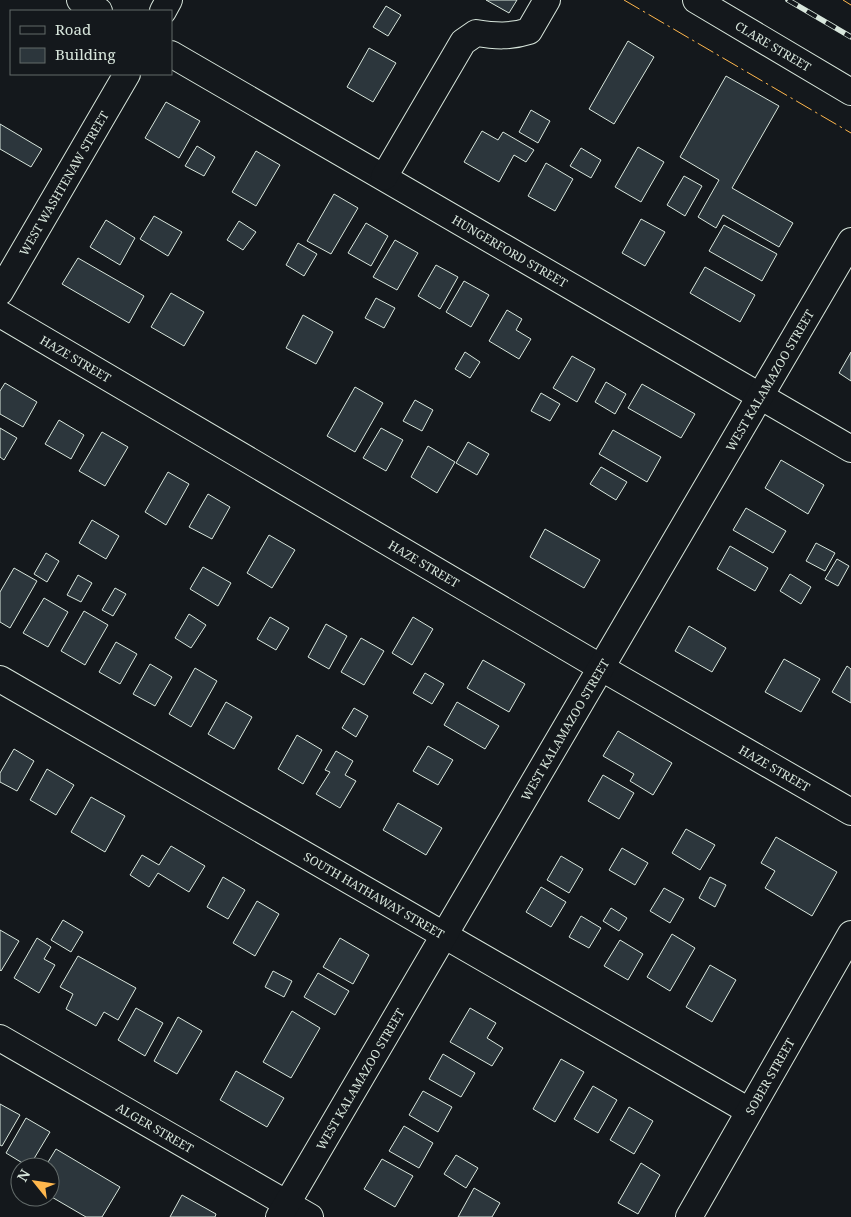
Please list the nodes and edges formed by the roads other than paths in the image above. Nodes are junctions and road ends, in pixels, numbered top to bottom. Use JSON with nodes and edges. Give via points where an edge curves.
{"nodes":[{"id":1,"x":80,"y":0,"type":"edge"},
{"id":2,"x":548,"y":0,"type":"edge"},
{"id":3,"x":696,"y":0,"type":"edge"},
{"id":4,"x":97,"y":10,"type":"edge"},
{"id":5,"x":172,"y":55,"type":"edge"},
{"id":6,"x":126,"y":75,"type":"edge"},
{"id":7,"x":851,"y":92,"type":"edge"},
{"id":8,"x":384,"y":177,"type":"junction"},
{"id":9,"x":851,"y":241,"type":"edge"},
{"id":10,"x":0,"y":292,"type":"edge"},
{"id":11,"x":0,"y":314,"type":"edge"},
{"id":12,"x":761,"y":396,"type":"junction"},
{"id":13,"x":851,"y":449,"type":"edge"},
{"id":14,"x":600,"y":668,"type":"junction"},
{"id":15,"x":0,"y":679,"type":"edge"},
{"id":16,"x":851,"y":812,"type":"edge"},
{"id":17,"x":444,"y":934,"type":"junction"},
{"id":18,"x":851,"y":934,"type":"edge"},
{"id":19,"x":0,"y":1038,"type":"edge"},
{"id":20,"x":749,"y":1111,"type":"junction"},
{"id":21,"x":283,"y":1210,"type":"edge"},
{"id":22,"x":310,"y":1217,"type":"edge"},
{"id":23,"x":689,"y":1217,"type":"edge"}],
"edges":[{"from":1,"to":4,"type":"street"},
{"from":2,"to":8,"type":"street","via":[[530,31],[515,36],[476,33],[463,42]]},
{"from":3,"to":7,"type":"street","name":"CLARE STREET"},
{"from":5,"to":8,"type":"street","name":"HUNGERFORD STREET"},
{"from":6,"to":10,"type":"street","name":"WEST WASHTENAW STREET"},
{"from":8,"to":12,"type":"street","name":"HUNGERFORD STREET"},
{"from":9,"to":12,"type":"street","name":"WEST KALAMAZOO STREET"},
{"from":11,"to":14,"type":"street","name":"HAZE STREET"},
{"from":12,"to":13,"type":"street","name":"HUNGERFORD STREET"},
{"from":12,"to":14,"type":"street","name":"WEST KALAMAZOO STREET"},
{"from":14,"to":16,"type":"street","name":"HAZE STREET"},
{"from":14,"to":17,"type":"street","name":"WEST KALAMAZOO STREET"},
{"from":15,"to":17,"type":"street","name":"SOUTH HATHAWAY STREET"},
{"from":17,"to":20,"type":"street","name":"SOUTH HATHAWAY STREET"},
{"from":17,"to":21,"type":"street","name":"WEST KALAMAZOO STREET"},
{"from":18,"to":20,"type":"street","name":"SOBER STREET"},
{"from":19,"to":21,"type":"street","name":"ALGER STREET"},
{"from":20,"to":23,"type":"street","name":"SOBER STREET"},
{"from":21,"to":22,"type":"street","name":"ALGER STREET"}]}
